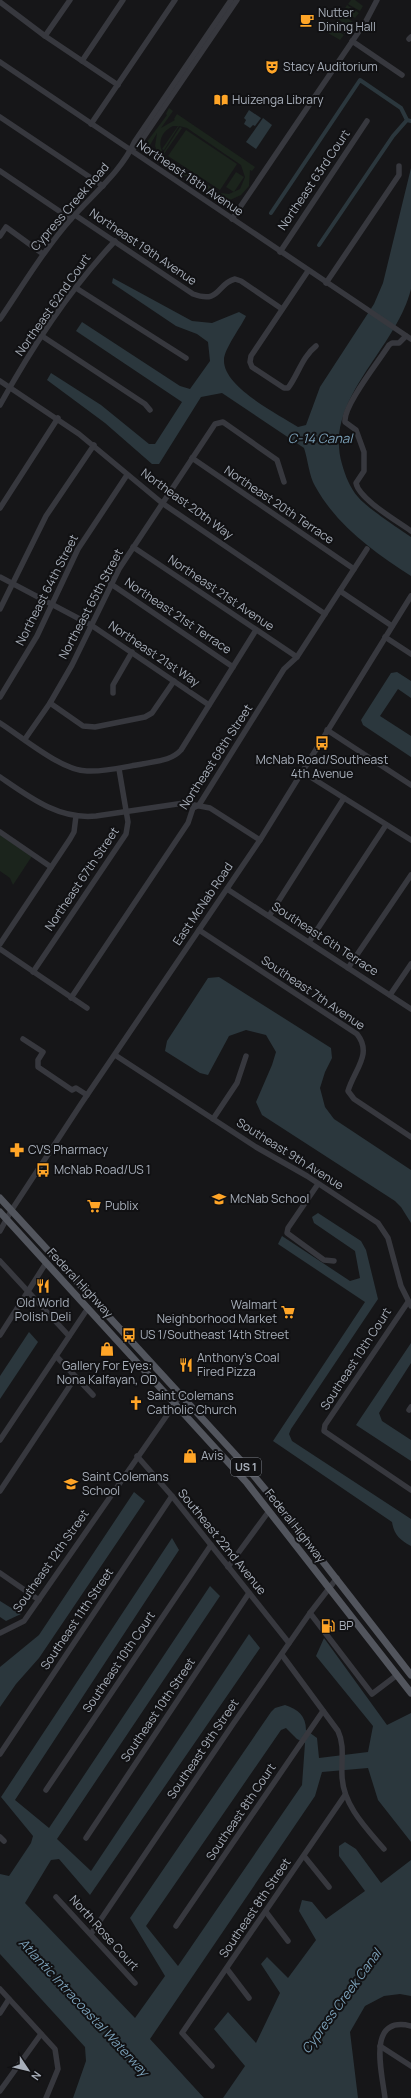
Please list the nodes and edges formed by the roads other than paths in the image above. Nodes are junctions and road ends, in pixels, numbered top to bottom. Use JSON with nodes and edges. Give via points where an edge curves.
{"nodes":[{"id":1,"x":70,"y":0,"type":"edge"},
{"id":2,"x":123,"y":0,"type":"edge"},
{"id":3,"x":175,"y":0,"type":"edge"},
{"id":4,"x":231,"y":0,"type":"edge"},
{"id":5,"x":237,"y":0,"type":"edge"},
{"id":6,"x":377,"y":0,"type":"edge"},
{"id":7,"x":0,"y":2,"type":"edge"},
{"id":8,"x":45,"y":36,"type":"junction"},
{"id":9,"x":352,"y":41,"type":"junction"},
{"id":10,"x":82,"y":61,"type":"junction"},
{"id":11,"x":0,"y":62,"type":"edge"},
{"id":12,"x":402,"y":75,"type":"dead end"},
{"id":13,"x":118,"y":85,"type":"junction"},
{"id":14,"x":0,"y":117,"type":"edge"},
{"id":15,"x":368,"y":121,"type":"dead end"},
{"id":16,"x":91,"y":124,"type":"junction"},
{"id":17,"x":131,"y":150,"type":"junction"},
{"id":18,"x":399,"y":166,"type":"dead end"},
{"id":19,"x":0,"y":171,"type":"edge"},
{"id":20,"x":103,"y":186,"type":"junction"},
{"id":21,"x":73,"y":217,"type":"junction"},
{"id":22,"x":232,"y":219,"type":"junction"},
{"id":23,"x":0,"y":236,"type":"edge"},
{"id":24,"x":115,"y":241,"type":"junction"},
{"id":25,"x":280,"y":252,"type":"junction"},
{"id":26,"x":43,"y":254,"type":"junction"},
{"id":27,"x":308,"y":271,"type":"junction"},
{"id":28,"x":326,"y":283,"type":"junction"},
{"id":29,"x":76,"y":288,"type":"junction"},
{"id":30,"x":282,"y":309,"type":"junction"},
{"id":31,"x":0,"y":319,"type":"edge"},
{"id":32,"x":42,"y":336,"type":"junction"},
{"id":33,"x":409,"y":337,"type":"edge"},
{"id":34,"x":316,"y":346,"type":"dead end"},
{"id":35,"x":186,"y":358,"type":"dead end"},
{"id":36,"x":0,"y":381,"type":"edge"},
{"id":37,"x":10,"y":388,"type":"junction"},
{"id":38,"x":0,"y":405,"type":"edge"},
{"id":39,"x":150,"y":410,"type":"dead end"},
{"id":40,"x":58,"y":418,"type":"junction"},
{"id":41,"x":94,"y":445,"type":"junction"},
{"id":42,"x":192,"y":458,"type":"junction"},
{"id":43,"x":127,"y":475,"type":"junction"},
{"id":44,"x":284,"y":482,"type":"dead end"},
{"id":45,"x":162,"y":503,"type":"junction"},
{"id":46,"x":0,"y":508,"type":"edge"},
{"id":47,"x":411,"y":531,"type":"edge"},
{"id":48,"x":133,"y":547,"type":"junction"},
{"id":49,"x":367,"y":549,"type":"dead end"},
{"id":50,"x":354,"y":569,"type":"junction"},
{"id":51,"x":0,"y":577,"type":"edge"},
{"id":52,"x":13,"y":584,"type":"junction"},
{"id":53,"x":111,"y":584,"type":"junction"},
{"id":54,"x":340,"y":591,"type":"junction"},
{"id":55,"x":411,"y":596,"type":"edge"},
{"id":56,"x":52,"y":604,"type":"junction"},
{"id":57,"x":0,"y":609,"type":"edge"},
{"id":58,"x":325,"y":614,"type":"junction"},
{"id":59,"x":91,"y":625,"type":"junction"},
{"id":60,"x":392,"y":626,"type":"junction"},
{"id":61,"x":256,"y":630,"type":"junction"},
{"id":62,"x":385,"y":637,"type":"junction"},
{"id":63,"x":132,"y":652,"type":"junction"},
{"id":64,"x":411,"y":654,"type":"edge"},
{"id":65,"x":298,"y":657,"type":"junction"},
{"id":66,"x":233,"y":667,"type":"junction"},
{"id":67,"x":174,"y":681,"type":"junction"},
{"id":68,"x":113,"y":693,"type":"dead end"},
{"id":69,"x":0,"y":697,"type":"edge"},
{"id":70,"x":50,"y":703,"type":"junction"},
{"id":71,"x":209,"y":705,"type":"junction"},
{"id":72,"x":0,"y":723,"type":"edge"},
{"id":73,"x":327,"y":730,"type":"junction"},
{"id":74,"x":25,"y":739,"type":"junction"},
{"id":75,"x":119,"y":768,"type":"junction"},
{"id":76,"x":301,"y":771,"type":"junction"},
{"id":77,"x":0,"y":778,"type":"edge"},
{"id":78,"x":411,"y":785,"type":"edge"},
{"id":79,"x":344,"y":798,"type":"junction"},
{"id":80,"x":199,"y":805,"type":"junction"},
{"id":81,"x":125,"y":813,"type":"junction"},
{"id":82,"x":76,"y":816,"type":"junction"},
{"id":83,"x":386,"y":825,"type":"junction"},
{"id":84,"x":0,"y":832,"type":"edge"},
{"id":85,"x":260,"y":840,"type":"junction"},
{"id":86,"x":411,"y":840,"type":"edge"},
{"id":87,"x":51,"y":866,"type":"junction"},
{"id":88,"x":411,"y":875,"type":"edge"},
{"id":89,"x":227,"y":889,"type":"junction"},
{"id":90,"x":269,"y":916,"type":"junction"},
{"id":91,"x":199,"y":930,"type":"junction"},
{"id":92,"x":309,"y":942,"type":"junction"},
{"id":93,"x":0,"y":944,"type":"edge"},
{"id":94,"x":0,"y":949,"type":"edge"},
{"id":95,"x":411,"y":964,"type":"edge"},
{"id":96,"x":348,"y":968,"type":"junction"},
{"id":97,"x":33,"y":972,"type":"junction"},
{"id":98,"x":390,"y":995,"type":"junction"},
{"id":99,"x":71,"y":998,"type":"junction"},
{"id":100,"x":87,"y":1008,"type":"dead end"},
{"id":101,"x":411,"y":1009,"type":"edge"},
{"id":102,"x":23,"y":1039,"type":"dead end"},
{"id":103,"x":115,"y":1055,"type":"junction"},
{"id":104,"x":246,"y":1056,"type":"dead end"},
{"id":105,"x":87,"y":1095,"type":"junction"},
{"id":106,"x":213,"y":1119,"type":"junction"},
{"id":107,"x":411,"y":1137,"type":"edge"},
{"id":108,"x":318,"y":1184,"type":"junction"},
{"id":109,"x":0,"y":1198,"type":"edge"},
{"id":110,"x":11,"y":1210,"type":"junction"},
{"id":111,"x":0,"y":1212,"type":"edge"},
{"id":112,"x":7,"y":1220,"type":"junction"},
{"id":113,"x":0,"y":1231,"type":"edge"},
{"id":114,"x":0,"y":1261,"type":"edge"},
{"id":115,"x":334,"y":1261,"type":"dead end"},
{"id":116,"x":46,"y":1263,"type":"junction"},
{"id":117,"x":27,"y":1291,"type":"junction"},
{"id":118,"x":77,"y":1296,"type":"junction"},
{"id":119,"x":96,"y":1303,"type":"junction"},
{"id":120,"x":409,"y":1304,"type":"edge"},
{"id":121,"x":88,"y":1308,"type":"junction"},
{"id":122,"x":106,"y":1313,"type":"junction"},
{"id":123,"x":0,"y":1335,"type":"edge"},
{"id":124,"x":69,"y":1336,"type":"junction"},
{"id":125,"x":56,"y":1356,"type":"junction"},
{"id":126,"x":75,"y":1378,"type":"junction"},
{"id":127,"x":93,"y":1395,"type":"dead end"},
{"id":128,"x":181,"y":1395,"type":"junction"},
{"id":129,"x":175,"y":1402,"type":"junction"},
{"id":130,"x":0,"y":1440,"type":"edge"},
{"id":131,"x":137,"y":1456,"type":"junction"},
{"id":132,"x":411,"y":1490,"type":"edge"},
{"id":133,"x":0,"y":1491,"type":"edge"},
{"id":134,"x":256,"y":1494,"type":"junction"},
{"id":135,"x":172,"y":1496,"type":"junction"},
{"id":136,"x":273,"y":1498,"type":"junction"},
{"id":137,"x":270,"y":1510,"type":"junction"},
{"id":138,"x":285,"y":1513,"type":"junction"},
{"id":139,"x":211,"y":1545,"type":"junction"},
{"id":140,"x":228,"y":1567,"type":"junction"},
{"id":141,"x":0,"y":1573,"type":"edge"},
{"id":142,"x":337,"y":1578,"type":"junction"},
{"id":143,"x":329,"y":1587,"type":"junction"},
{"id":144,"x":249,"y":1594,"type":"junction"},
{"id":145,"x":39,"y":1600,"type":"junction"},
{"id":146,"x":310,"y":1614,"type":"junction"},
{"id":147,"x":0,"y":1633,"type":"edge"},
{"id":148,"x":370,"y":1639,"type":"junction"},
{"id":149,"x":289,"y":1643,"type":"junction"},
{"id":150,"x":388,"y":1645,"type":"junction"},
{"id":151,"x":379,"y":1651,"type":"junction"},
{"id":152,"x":282,"y":1655,"type":"junction"},
{"id":153,"x":399,"y":1659,"type":"junction"},
{"id":154,"x":397,"y":1675,"type":"junction"},
{"id":155,"x":411,"y":1675,"type":"edge"},
{"id":156,"x":411,"y":1693,"type":"edge"},
{"id":157,"x":323,"y":1710,"type":"junction"},
{"id":158,"x":0,"y":1754,"type":"edge"},
{"id":159,"x":46,"y":1790,"type":"dead end"},
{"id":160,"x":345,"y":1795,"type":"junction"},
{"id":161,"x":86,"y":1838,"type":"dead end"},
{"id":162,"x":384,"y":1849,"type":"dead end"},
{"id":163,"x":304,"y":1856,"type":"junction"},
{"id":164,"x":329,"y":1887,"type":"dead end"},
{"id":165,"x":56,"y":1897,"type":"dead end"},
{"id":166,"x":266,"y":1912,"type":"junction"},
{"id":167,"x":176,"y":1926,"type":"dead end"},
{"id":168,"x":91,"y":1934,"type":"junction"},
{"id":169,"x":288,"y":1941,"type":"dead end"},
{"id":170,"x":227,"y":1969,"type":"junction"},
{"id":171,"x":135,"y":1983,"type":"dead end"},
{"id":172,"x":0,"y":1989,"type":"edge"},
{"id":173,"x":249,"y":1998,"type":"dead end"},
{"id":174,"x":9,"y":1999,"type":"junction"},
{"id":175,"x":0,"y":2012,"type":"edge"},
{"id":176,"x":411,"y":2026,"type":"edge"},
{"id":177,"x":41,"y":2034,"type":"junction"},
{"id":178,"x":380,"y":2046,"type":"junction"},
{"id":179,"x":212,"y":2066,"type":"dead end"},
{"id":180,"x":411,"y":2066,"type":"edge"},
{"id":181,"x":0,"y":2091,"type":"edge"},
{"id":182,"x":46,"y":2098,"type":"edge"},
{"id":183,"x":385,"y":2098,"type":"edge"}],
"edges":[{"from":1,"to":8,"type":"street"},
{"from":2,"to":10,"type":"street"},
{"from":3,"to":13,"type":"street"},
{"from":4,"to":17,"type":"street","name":"Cypress Creek Road"},
{"from":5,"to":17,"type":"street","name":"Cypress Creek Road","via":[[140,144]]},
{"from":6,"to":9,"type":"street"},
{"from":7,"to":8,"type":"street"},
{"from":8,"to":10,"type":"street"},
{"from":9,"to":12,"type":"street"},
{"from":9,"to":22,"type":"street"},
{"from":10,"to":13,"type":"street"},
{"from":11,"to":16,"type":"street","name":"Northeast 18th Avenue"},
{"from":13,"to":16,"type":"street"},
{"from":14,"to":20,"type":"street"},
{"from":15,"to":25,"type":"street","name":"Northeast 63rd Court"},
{"from":16,"to":17,"type":"street","name":"Northeast 18th Avenue"},
{"from":17,"to":20,"type":"street","name":"Cypress Creek Road"},
{"from":17,"to":22,"type":"street","name":"Northeast 18th Avenue"},
{"from":18,"to":28,"type":"street","via":[[399,175]]},
{"from":19,"to":21,"type":"street","name":"Northeast 19th Avenue"},
{"from":20,"to":21,"type":"street","name":"Cypress Creek Road"},
{"from":21,"to":24,"type":"street","name":"Northeast 19th Avenue"},
{"from":21,"to":26,"type":"street","name":"Cypress Creek Road"},
{"from":22,"to":25,"type":"street","name":"Northeast 18th Avenue"},
{"from":23,"to":26,"type":"street","via":[[6,227]]},
{"from":24,"to":29,"type":"street","name":"Northeast 62nd Court"},
{"from":24,"to":30,"type":"street","name":"Northeast 19th Avenue","via":[[178,285],[200,296],[215,294],[230,280],[241,281]]},
{"from":25,"to":27,"type":"street","name":"Northeast 18th Avenue"},
{"from":26,"to":31,"type":"street","name":"Cypress Creek Road"},
{"from":27,"to":28,"type":"street","name":"Northeast 18th Avenue"},
{"from":27,"to":30,"type":"street"},
{"from":28,"to":33,"type":"street","name":"Northeast 18th Avenue"},
{"from":29,"to":32,"type":"street","name":"Northeast 62nd Court"},
{"from":29,"to":35,"type":"street"},
{"from":30,"to":34,"type":"street","via":[[251,356],[252,367],[284,388],[288,388],[296,371]]},
{"from":32,"to":37,"type":"street","name":"Northeast 62nd Court"},
{"from":32,"to":39,"type":"street"},
{"from":33,"to":47,"type":"street","via":[[388,346],[351,402],[345,422],[356,430],[364,452],[364,471],[356,483],[357,488],[371,502]]},
{"from":36,"to":37,"type":"street","name":"Northeast 20th Way"},
{"from":37,"to":38,"type":"street","name":"Northeast 62nd Court"},
{"from":37,"to":40,"type":"street","name":"Northeast 20th Way"},
{"from":40,"to":41,"type":"street","name":"Northeast 20th Way"},
{"from":40,"to":46,"type":"street"},
{"from":41,"to":43,"type":"street","name":"Northeast 20th Way"},
{"from":41,"to":52,"type":"street","via":[[46,516]]},
{"from":42,"to":44,"type":"street","name":"Northeast 65th Street","via":[[214,424],[223,422],[277,460]]},
{"from":42,"to":45,"type":"street","name":"Northeast 65th Street"},
{"from":42,"to":50,"type":"street","name":"Northeast 20th Terrace"},
{"from":43,"to":45,"type":"street","name":"Northeast 20th Way"},
{"from":43,"to":56,"type":"street","name":"Northeast 64th Street","via":[[78,549]]},
{"from":45,"to":48,"type":"street","name":"Northeast 65th Street"},
{"from":45,"to":58,"type":"street","name":"Northeast 20th Way"},
{"from":48,"to":53,"type":"street","name":"Northeast 65th Street"},
{"from":48,"to":61,"type":"street","name":"Northeast 21st Avenue"},
{"from":49,"to":50,"type":"street","name":"Northeast 68th Street"},
{"from":50,"to":54,"type":"street","name":"Northeast 68th Street"},
{"from":51,"to":52,"type":"street","name":"Northeast 21st Way"},
{"from":52,"to":56,"type":"street","name":"Northeast 21st Way"},
{"from":52,"to":57,"type":"street"},
{"from":53,"to":59,"type":"street","name":"Northeast 65th Street"},
{"from":53,"to":66,"type":"street","name":"Northeast 21st Terrace"},
{"from":54,"to":58,"type":"street","name":"Northeast 68th Street"},
{"from":54,"to":60,"type":"street"},
{"from":55,"to":60,"type":"street","name":"East McNab Road"},
{"from":56,"to":59,"type":"street","name":"Northeast 21st Way"},
{"from":56,"to":69,"type":"street","name":"Northeast 64th Street","via":[[37,636]]},
{"from":58,"to":65,"type":"street","name":"Northeast 68th Street"},
{"from":59,"to":63,"type":"street","name":"Northeast 21st Way"},
{"from":59,"to":70,"type":"street","name":"Northeast 65th Street"},
{"from":60,"to":62,"type":"street","name":"East McNab Road"},
{"from":61,"to":65,"type":"street","name":"Northeast 21st Avenue"},
{"from":61,"to":66,"type":"street"},
{"from":62,"to":64,"type":"street"},
{"from":62,"to":73,"type":"street","name":"East McNab Road"},
{"from":63,"to":67,"type":"street","name":"Northeast 21st Way"},
{"from":63,"to":68,"type":"street","via":[[113,686]]},
{"from":65,"to":80,"type":"street","name":"Northeast 68th Street","via":[[284,670]]},
{"from":66,"to":71,"type":"street"},
{"from":67,"to":70,"type":"street","via":[[152,713],[95,727],[83,726]]},
{"from":67,"to":71,"type":"street","name":"Northeast 21st Way"},
{"from":70,"to":74,"type":"street","name":"Northeast 65th Street"},
{"from":71,"to":75,"type":"street","via":[[176,755]]},
{"from":72,"to":74,"type":"street"},
{"from":73,"to":76,"type":"street","name":"East McNab Road"},
{"from":73,"to":78,"type":"street"},
{"from":74,"to":75,"type":"street","via":[[62,764],[74,769],[87,772]]},
{"from":75,"to":81,"type":"street","name":"Northeast 67th Street"},
{"from":76,"to":79,"type":"street"},
{"from":76,"to":85,"type":"street","name":"East McNab Road"},
{"from":77,"to":82,"type":"street","via":[[45,806]]},
{"from":79,"to":83,"type":"street"},
{"from":79,"to":90,"type":"street"},
{"from":80,"to":81,"type":"street","via":[[184,803]]},
{"from":80,"to":85,"type":"street","via":[[220,813]]},
{"from":80,"to":99,"type":"street","name":"Northeast 68th Street","via":[[193,808],[188,823]]},
{"from":81,"to":82,"type":"street"},
{"from":81,"to":97,"type":"street","name":"Northeast 67th Street","via":[[128,822],[126,834]]},
{"from":82,"to":87,"type":"street","via":[[74,832]]},
{"from":83,"to":86,"type":"street"},
{"from":83,"to":92,"type":"street"},
{"from":84,"to":87,"type":"street"},
{"from":85,"to":89,"type":"street","name":"East McNab Road"},
{"from":87,"to":93,"type":"street"},
{"from":88,"to":96,"type":"street"},
{"from":89,"to":90,"type":"street","name":"Southeast 6th Terrace"},
{"from":89,"to":91,"type":"street","name":"East McNab Road"},
{"from":90,"to":92,"type":"street","name":"Southeast 6th Terrace"},
{"from":91,"to":103,"type":"street","name":"East McNab Road"},
{"from":91,"to":107,"type":"street","name":"Southeast 7th Avenue","via":[[357,1034],[362,1041],[364,1057],[348,1091],[354,1100]]},
{"from":92,"to":96,"type":"street","name":"Southeast 6th Terrace"},
{"from":94,"to":97,"type":"street"},
{"from":95,"to":98,"type":"street"},
{"from":96,"to":98,"type":"street","name":"Southeast 6th Terrace"},
{"from":97,"to":99,"type":"street"},
{"from":98,"to":101,"type":"street","name":"Southeast 6th Terrace"},
{"from":99,"to":100,"type":"street"},
{"from":102,"to":105,"type":"street","via":[[43,1052],[38,1060],[38,1067],[72,1090],[76,1088]]},
{"from":103,"to":105,"type":"street","name":"East McNab Road"},
{"from":103,"to":106,"type":"street","name":"Southeast 9th Avenue"},
{"from":104,"to":106,"type":"street","via":[[237,1083]]},
{"from":105,"to":110,"type":"street","name":"East McNab Road"},
{"from":106,"to":108,"type":"street","name":"Southeast 9th Avenue"},
{"from":108,"to":115,"type":"street","via":[[287,1233],[324,1260]]},
{"from":108,"to":120,"type":"street","name":"Southeast 9th Avenue","via":[[370,1217],[384,1229]]},
{"from":109,"to":110,"type":"main road","number":"US 1"},
{"from":110,"to":112,"type":"street","name":"East McNab Road"},
{"from":110,"to":119,"type":"main road","name":"Federal Highway","number":"US 1"},
{"from":111,"to":112,"type":"main road","number":"US 1"},
{"from":112,"to":113,"type":"street","name":"East McNab Road"},
{"from":112,"to":116,"type":"main road","name":"Federal Highway","number":"US 1"},
{"from":114,"to":117,"type":"street"},
{"from":116,"to":117,"type":"street"},
{"from":116,"to":118,"type":"main road","name":"Federal Highway","number":"US 1"},
{"from":117,"to":123,"type":"street"},
{"from":117,"to":124,"type":"street"},
{"from":118,"to":119,"type":"main road"},
{"from":118,"to":121,"type":"main road","name":"Federal Highway","number":"US 1"},
{"from":119,"to":122,"type":"main road","name":"Federal Highway","number":"US 1"},
{"from":120,"to":132,"type":"street","name":"Southeast 10th Court","via":[[324,1430]]},
{"from":121,"to":122,"type":"main road"},
{"from":121,"to":124,"type":"street"},
{"from":121,"to":129,"type":"main road","name":"Federal Highway","number":"US 1"},
{"from":122,"to":128,"type":"main road","name":"Federal Highway","number":"US 1"},
{"from":124,"to":125,"type":"street"},
{"from":125,"to":126,"type":"street"},
{"from":125,"to":130,"type":"street"},
{"from":126,"to":127,"type":"street"},
{"from":126,"to":133,"type":"street"},
{"from":128,"to":129,"type":"street","name":"Southeast 12th Street"},
{"from":128,"to":136,"type":"main road","name":"Federal Highway","number":"US 1"},
{"from":129,"to":131,"type":"street","name":"Southeast 12th Street"},
{"from":129,"to":134,"type":"main road","name":"Federal Highway","number":"US 1"},
{"from":131,"to":135,"type":"street","name":"Southeast 22nd Avenue"},
{"from":131,"to":145,"type":"street","name":"Southeast 12th Street"},
{"from":134,"to":136,"type":"main road","via":[[264,1498]]},
{"from":134,"to":137,"type":"main road","name":"Federal Highway","number":"US 1"},
{"from":135,"to":139,"type":"street","name":"Southeast 22nd Avenue"},
{"from":135,"to":158,"type":"street","name":"Southeast 11th Street"},
{"from":136,"to":138,"type":"main road","name":"Federal Highway","number":"US 1"},
{"from":137,"to":138,"type":"main road"},
{"from":137,"to":140,"type":"street"},
{"from":137,"to":143,"type":"main road","name":"Federal Highway","number":"US 1"},
{"from":138,"to":142,"type":"main road","name":"Federal Highway","number":"US 1"},
{"from":139,"to":140,"type":"street","name":"Southeast 22nd Avenue"},
{"from":139,"to":159,"type":"street","name":"Southeast 10th Court"},
{"from":140,"to":144,"type":"street","name":"Southeast 22nd Avenue"},
{"from":141,"to":145,"type":"street"},
{"from":142,"to":143,"type":"street","name":"Southeast 9th Street"},
{"from":142,"to":150,"type":"main road","name":"Federal Highway","number":"US 1"},
{"from":143,"to":146,"type":"street","name":"Southeast 9th Street"},
{"from":143,"to":148,"type":"main road","name":"Federal Highway","number":"US 1"},
{"from":144,"to":149,"type":"street","name":"Southeast 22nd Avenue"},
{"from":144,"to":161,"type":"street","name":"Southeast 10th Street"},
{"from":145,"to":147,"type":"street","name":"Southeast 12th Street","via":[[24,1621]]},
{"from":146,"to":149,"type":"street","name":"Southeast 9th Street"},
{"from":146,"to":154,"type":"street","via":[[372,1694]]},
{"from":148,"to":150,"type":"main road"},
{"from":148,"to":151,"type":"main road","name":"Federal Highway","number":"US 1"},
{"from":149,"to":152,"type":"street","name":"Southeast 9th Street"},
{"from":150,"to":153,"type":"main road","name":"Federal Highway","number":"US 1"},
{"from":151,"to":153,"type":"main road","via":[[388,1652]]},
{"from":151,"to":154,"type":"main road","name":"Federal Highway","number":"US 1"},
{"from":152,"to":157,"type":"street"},
{"from":152,"to":168,"type":"street","name":"Southeast 9th Street"},
{"from":153,"to":155,"type":"main road","name":"Federal Highway","number":"US 1"},
{"from":154,"to":156,"type":"main road","name":"Federal Highway","number":"US 1"},
{"from":157,"to":160,"type":"street","via":[[341,1737]]},
{"from":157,"to":167,"type":"street","name":"Southeast 8th Court"},
{"from":160,"to":162,"type":"street","via":[[355,1814]]},
{"from":160,"to":163,"type":"street","name":"Southeast 8th Street"},
{"from":163,"to":164,"type":"street"},
{"from":163,"to":166,"type":"street","name":"Southeast 8th Street"},
{"from":165,"to":168,"type":"street","name":"North Rose Court"},
{"from":166,"to":169,"type":"street"},
{"from":166,"to":170,"type":"street","name":"Southeast 8th Street"},
{"from":168,"to":171,"type":"street","name":"North Rose Court"},
{"from":170,"to":173,"type":"street"},
{"from":170,"to":179,"type":"street","name":"Southeast 8th Street","via":[[182,2033]]},
{"from":172,"to":174,"type":"street"},
{"from":174,"to":175,"type":"street"},
{"from":174,"to":177,"type":"street"},
{"from":176,"to":178,"type":"street","via":[[395,2024],[389,2027],[382,2036]]},
{"from":177,"to":181,"type":"street"},
{"from":177,"to":182,"type":"street","via":[[54,2049],[58,2069]]},
{"from":178,"to":180,"type":"street"},
{"from":178,"to":183,"type":"street"}]}
